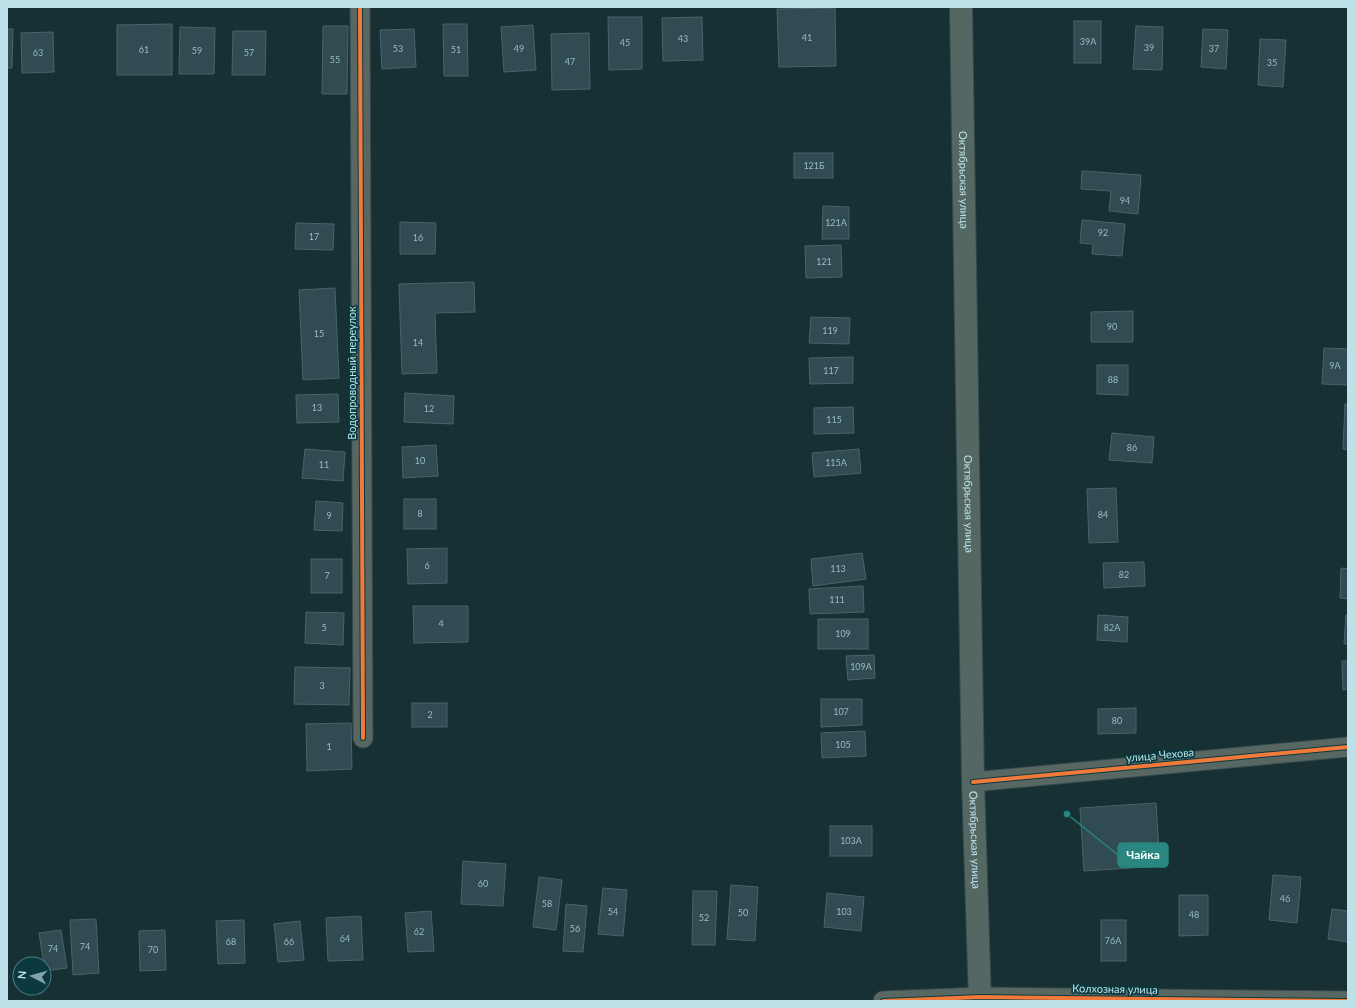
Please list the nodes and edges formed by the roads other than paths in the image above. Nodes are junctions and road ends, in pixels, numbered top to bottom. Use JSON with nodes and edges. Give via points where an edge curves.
{"nodes":[{"id":1,"x":360,"y":7,"type":"edge"},
{"id":2,"x":961,"y":7,"type":"edge"},
{"id":3,"x":363,"y":738,"type":"dead end"},
{"id":4,"x":1348,"y":747,"type":"edge"},
{"id":5,"x":973,"y":782,"type":"junction"},
{"id":6,"x":980,"y":999,"type":"edge"},
{"id":7,"x":882,"y":1001,"type":"edge"},
{"id":8,"x":1348,"y":1001,"type":"edge"}],
"edges":[{"from":1,"to":3,"type":"street","name":"Водопроводный переулок"},
{"from":2,"to":5,"type":"main road","name":"Октябрьская улица"},
{"from":4,"to":5,"type":"street","name":"улица Чехова"},
{"from":5,"to":6,"type":"main road","name":"Октябрьская улица"},
{"from":6,"to":7,"type":"street","name":"Колхозная улица"},
{"from":6,"to":8,"type":"street","name":"Колхозная улица"}]}
